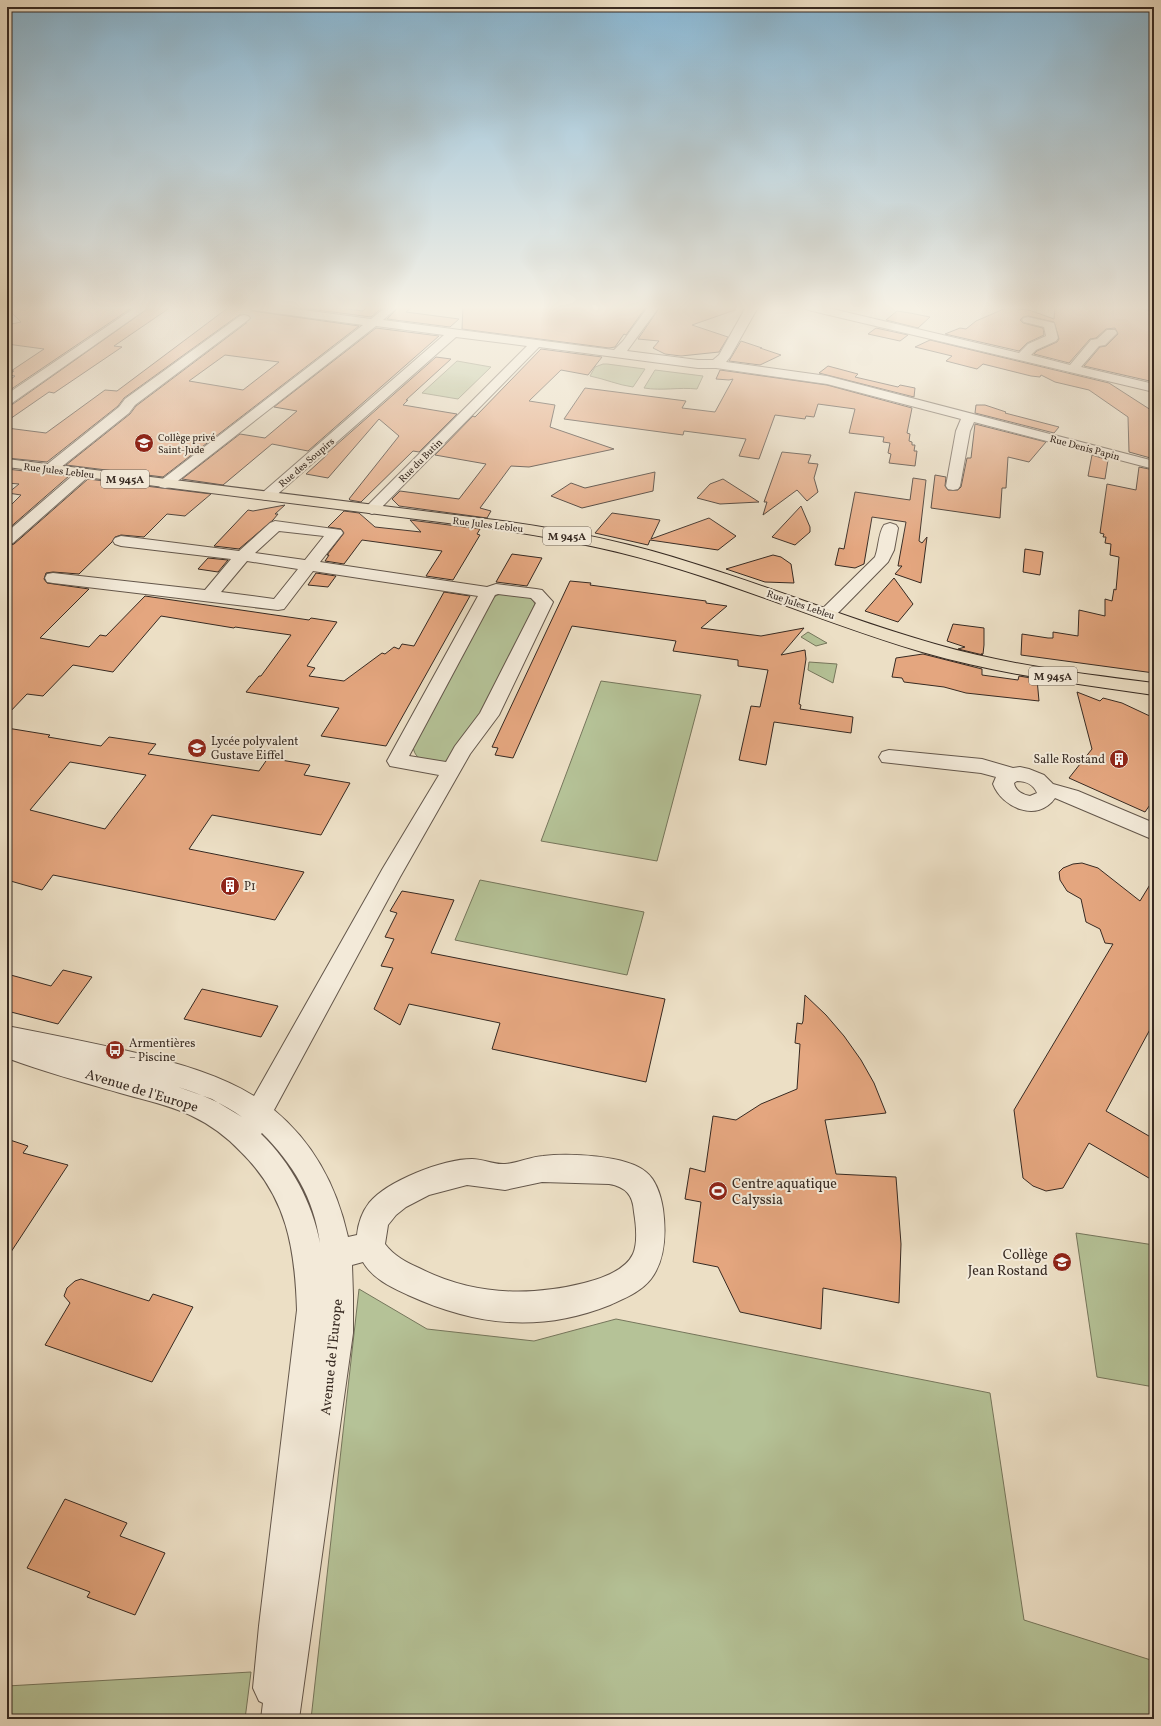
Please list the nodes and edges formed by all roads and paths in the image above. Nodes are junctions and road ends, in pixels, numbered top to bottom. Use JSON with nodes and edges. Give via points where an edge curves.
{"nodes":[{"id":1,"x":25,"y":388,"type":"edge"},
{"id":2,"x":149,"y":388,"type":"edge"},
{"id":3,"x":289,"y":388,"type":"edge"},
{"id":4,"x":391,"y":388,"type":"edge"},
{"id":5,"x":492,"y":388,"type":"edge"},
{"id":6,"x":856,"y":388,"type":"edge"},
{"id":7,"x":7,"y":400,"type":"edge"},
{"id":8,"x":970,"y":417,"type":"junction"},
{"id":9,"x":7,"y":464,"type":"edge"},
{"id":10,"x":1154,"y":465,"type":"edge"},
{"id":11,"x":50,"y":469,"type":"junction"},
{"id":12,"x":84,"y":473,"type":"junction"},
{"id":13,"x":165,"y":484,"type":"junction"},
{"id":14,"x":953,"y":486,"type":"dead end"},
{"id":15,"x":267,"y":496,"type":"junction"},
{"id":16,"x":372,"y":509,"type":"junction"},
{"id":17,"x":890,"y":528,"type":"dead end"},
{"id":18,"x":7,"y":540,"type":"edge"},
{"id":19,"x":121,"y":540,"type":"dead end"},
{"id":20,"x":243,"y":556,"type":"junction"},
{"id":21,"x":309,"y":566,"type":"junction"},
{"id":22,"x":53,"y":578,"type":"dead end"},
{"id":23,"x":488,"y":592,"type":"junction"},
{"id":24,"x":209,"y":596,"type":"junction"},
{"id":25,"x":827,"y":614,"type":"junction"},
{"id":26,"x":953,"y":655,"type":"junction"},
{"id":27,"x":1154,"y":680,"type":"edge"},
{"id":28,"x":1154,"y":689,"type":"edge"},
{"id":29,"x":889,"y":757,"type":"dead end"},
{"id":30,"x":451,"y":770,"type":"junction"},
{"id":31,"x":1014,"y":775,"type":"junction"},
{"id":32,"x":1046,"y":789,"type":"junction"},
{"id":33,"x":1154,"y":832,"type":"edge"},
{"id":34,"x":11,"y":1047,"type":"edge"},
{"id":35,"x":252,"y":1125,"type":"junction"},
{"id":36,"x":370,"y":1246,"type":"junction"},
{"id":37,"x":322,"y":1257,"type":"junction"},
{"id":38,"x":269,"y":1719,"type":"edge"},
{"id":39,"x":280,"y":1719,"type":"edge"}],
"edges":[{"from":1,"to":7,"type":"street"},
{"from":2,"to":11,"type":"street"},
{"from":3,"to":13,"type":"street"},
{"from":4,"to":15,"type":"street","name":"Rue des Soupirs"},
{"from":5,"to":16,"type":"street","name":"Rue du Butin"},
{"from":6,"to":8,"type":"street","name":"Rue Denis Papin"},
{"from":8,"to":10,"type":"street","name":"Rue Denis Papin"},
{"from":8,"to":14,"type":"street","via":[[963,431]]},
{"from":9,"to":11,"type":"main road","name":"Rue Jules Lebleu","number":"M 945A"},
{"from":11,"to":12,"type":"main road","name":"Rue Jules Lebleu","number":"M 945A"},
{"from":12,"to":13,"type":"main road","name":"Rue Jules Lebleu","number":"M 945A"},
{"from":12,"to":18,"type":"street"},
{"from":13,"to":15,"type":"main road","name":"Rue Jules Lebleu","number":"M 945A"},
{"from":15,"to":16,"type":"main road","name":"Rue Jules Lebleu","number":"M 945A"},
{"from":16,"to":25,"type":"main road","name":"Rue Jules Lebleu","number":"M 945A","via":[[543,531],[607,544],[701,570]]},
{"from":17,"to":25,"type":"street","via":[[882,559]]},
{"from":19,"to":20,"type":"street"},
{"from":20,"to":21,"type":"street"},
{"from":20,"to":21,"type":"street","via":[[275,526],[335,533]]},
{"from":20,"to":24,"type":"street"},
{"from":21,"to":23,"type":"street"},
{"from":21,"to":24,"type":"street","via":[[278,605]]},
{"from":22,"to":24,"type":"street"},
{"from":23,"to":30,"type":"street","via":[[397,761]]},
{"from":23,"to":30,"type":"street","via":[[496,589],[536,594],[545,602],[489,715]]},
{"from":25,"to":26,"type":"main road","name":"Rue Jules Lebleu","number":"M 945A"},
{"from":26,"to":27,"type":"main road","name":"Rue Jules Lebleu","number":"M 945A"},
{"from":26,"to":28,"type":"main road","name":"Rue Jules Lebleu","number":"M 945A","via":[[1035,673]]},
{"from":29,"to":31,"type":"street","via":[[982,766]]},
{"from":30,"to":35,"type":"street"},
{"from":31,"to":32,"type":"street","via":[[1033,777]]},
{"from":31,"to":32,"type":"street","via":[[1004,780],[1004,789],[1007,794],[1019,801],[1041,802],[1047,794]]},
{"from":32,"to":33,"type":"street","via":[[1071,796]]},
{"from":34,"to":35,"type":"street","name":"Avenue de l'Europe","via":[[185,1100],[215,1114]]},
{"from":35,"to":37,"type":"street","name":"Avenue de l'Europe"},
{"from":36,"to":36,"type":"street","via":[[375,1257],[384,1266],[452,1299],[492,1307],[537,1307],[558,1304],[616,1287],[638,1271],[646,1260],[648,1249],[647,1201],[645,1192],[634,1179],[608,1170],[545,1169],[502,1177],[480,1172],[453,1174],[420,1186],[388,1203],[372,1225]]},
{"from":36,"to":37,"type":"street"},
{"from":37,"to":38,"type":"street","name":"Avenue de l'Europe","via":[[312,1310]]},
{"from":37,"to":39,"type":"street","name":"Avenue de l'Europe","via":[[338,1299],[335,1354]]}]}
